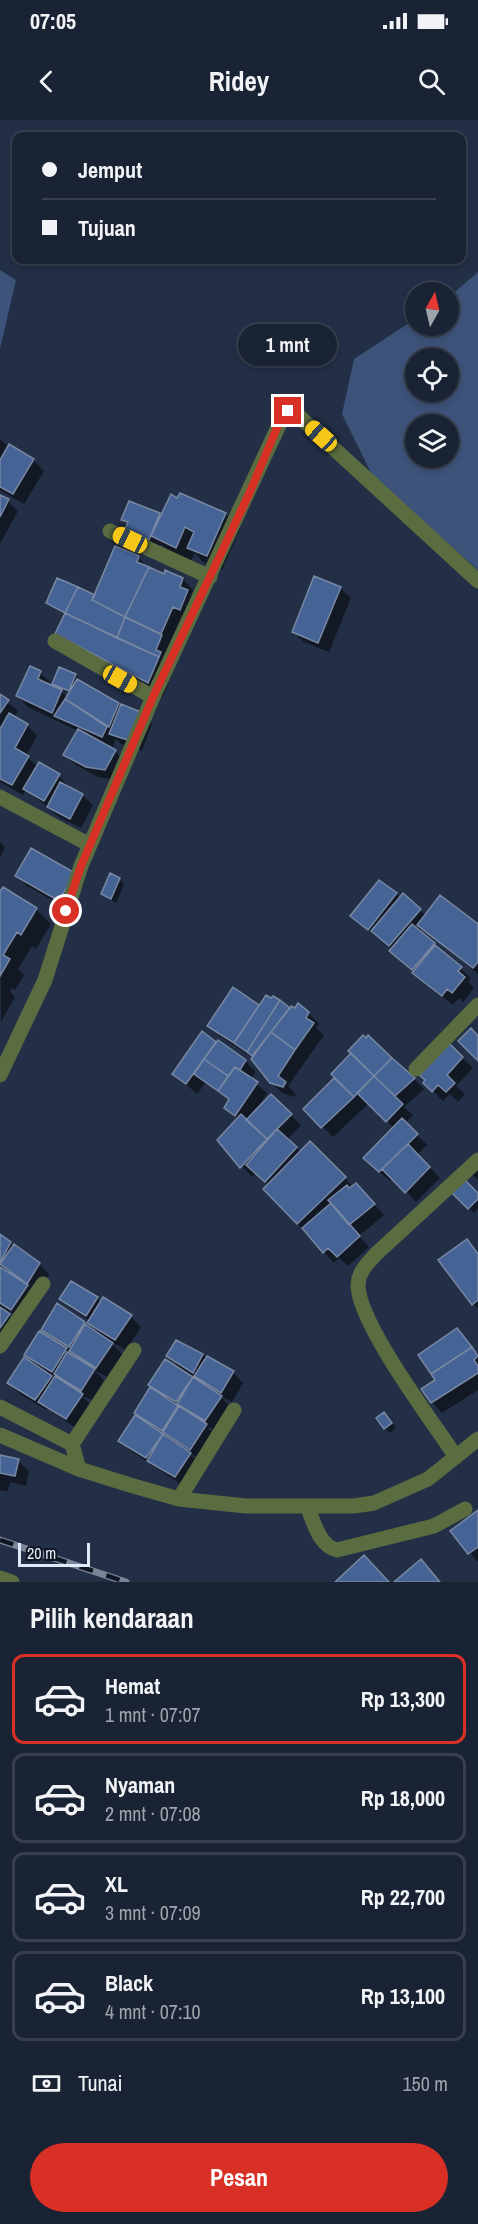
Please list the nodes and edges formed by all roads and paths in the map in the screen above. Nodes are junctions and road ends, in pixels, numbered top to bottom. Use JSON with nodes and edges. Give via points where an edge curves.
{"nodes":[{"id":1,"x":110,"y":531,"type":"dead end"},
{"id":2,"x":210,"y":577,"type":"junction"},
{"id":3,"x":478,"y":581,"type":"edge"},
{"id":4,"x":56,"y":641,"type":"dead end"},
{"id":5,"x":153,"y":697,"type":"junction"},
{"id":6,"x":0,"y":797,"type":"edge"},
{"id":7,"x":90,"y":845,"type":"junction"},
{"id":8,"x":478,"y":1005,"type":"edge"},
{"id":9,"x":416,"y":1069,"type":"dead end"},
{"id":10,"x":0,"y":1075,"type":"edge"},
{"id":11,"x":478,"y":1160,"type":"edge"},
{"id":12,"x":43,"y":1284,"type":"dead end"},
{"id":13,"x":0,"y":1346,"type":"edge"},
{"id":14,"x":134,"y":1350,"type":"dead end"},
{"id":15,"x":0,"y":1407,"type":"edge"},
{"id":16,"x":234,"y":1410,"type":"dead end"},
{"id":17,"x":0,"y":1436,"type":"edge"},
{"id":18,"x":478,"y":1439,"type":"edge"},
{"id":19,"x":72,"y":1444,"type":"junction"},
{"id":20,"x":456,"y":1457,"type":"junction"},
{"id":21,"x":79,"y":1469,"type":"junction"},
{"id":22,"x":179,"y":1499,"type":"junction"},
{"id":23,"x":307,"y":1506,"type":"junction"},
{"id":24,"x":465,"y":1509,"type":"dead end"},
{"id":25,"x":0,"y":1578,"type":"edge"},
{"id":26,"x":12,"y":1582,"type":"edge"}],
"edges":[{"from":1,"to":2,"type":"street"},
{"from":2,"to":3,"type":"street","via":[[282,416],[290,411]]},
{"from":2,"to":5,"type":"street"},
{"from":4,"to":5,"type":"street"},
{"from":5,"to":7,"type":"street"},
{"from":6,"to":7,"type":"street"},
{"from":7,"to":10,"type":"street","via":[[45,980]]},
{"from":8,"to":9,"type":"street"},
{"from":11,"to":20,"type":"street","via":[[376,1254],[358,1282],[370,1325]]},
{"from":12,"to":13,"type":"street"},
{"from":14,"to":19,"type":"street"},
{"from":15,"to":19,"type":"street"},
{"from":16,"to":22,"type":"street"},
{"from":17,"to":21,"type":"street"},
{"from":18,"to":20,"type":"street"},
{"from":19,"to":21,"type":"street"},
{"from":20,"to":23,"type":"street","via":[[428,1479],[374,1503]]},
{"from":21,"to":22,"type":"street"},
{"from":22,"to":23,"type":"street","via":[[246,1506]]},
{"from":23,"to":24,"type":"street","via":[[321,1540],[337,1551],[434,1526]]},
{"from":25,"to":26,"type":"street"}]}
